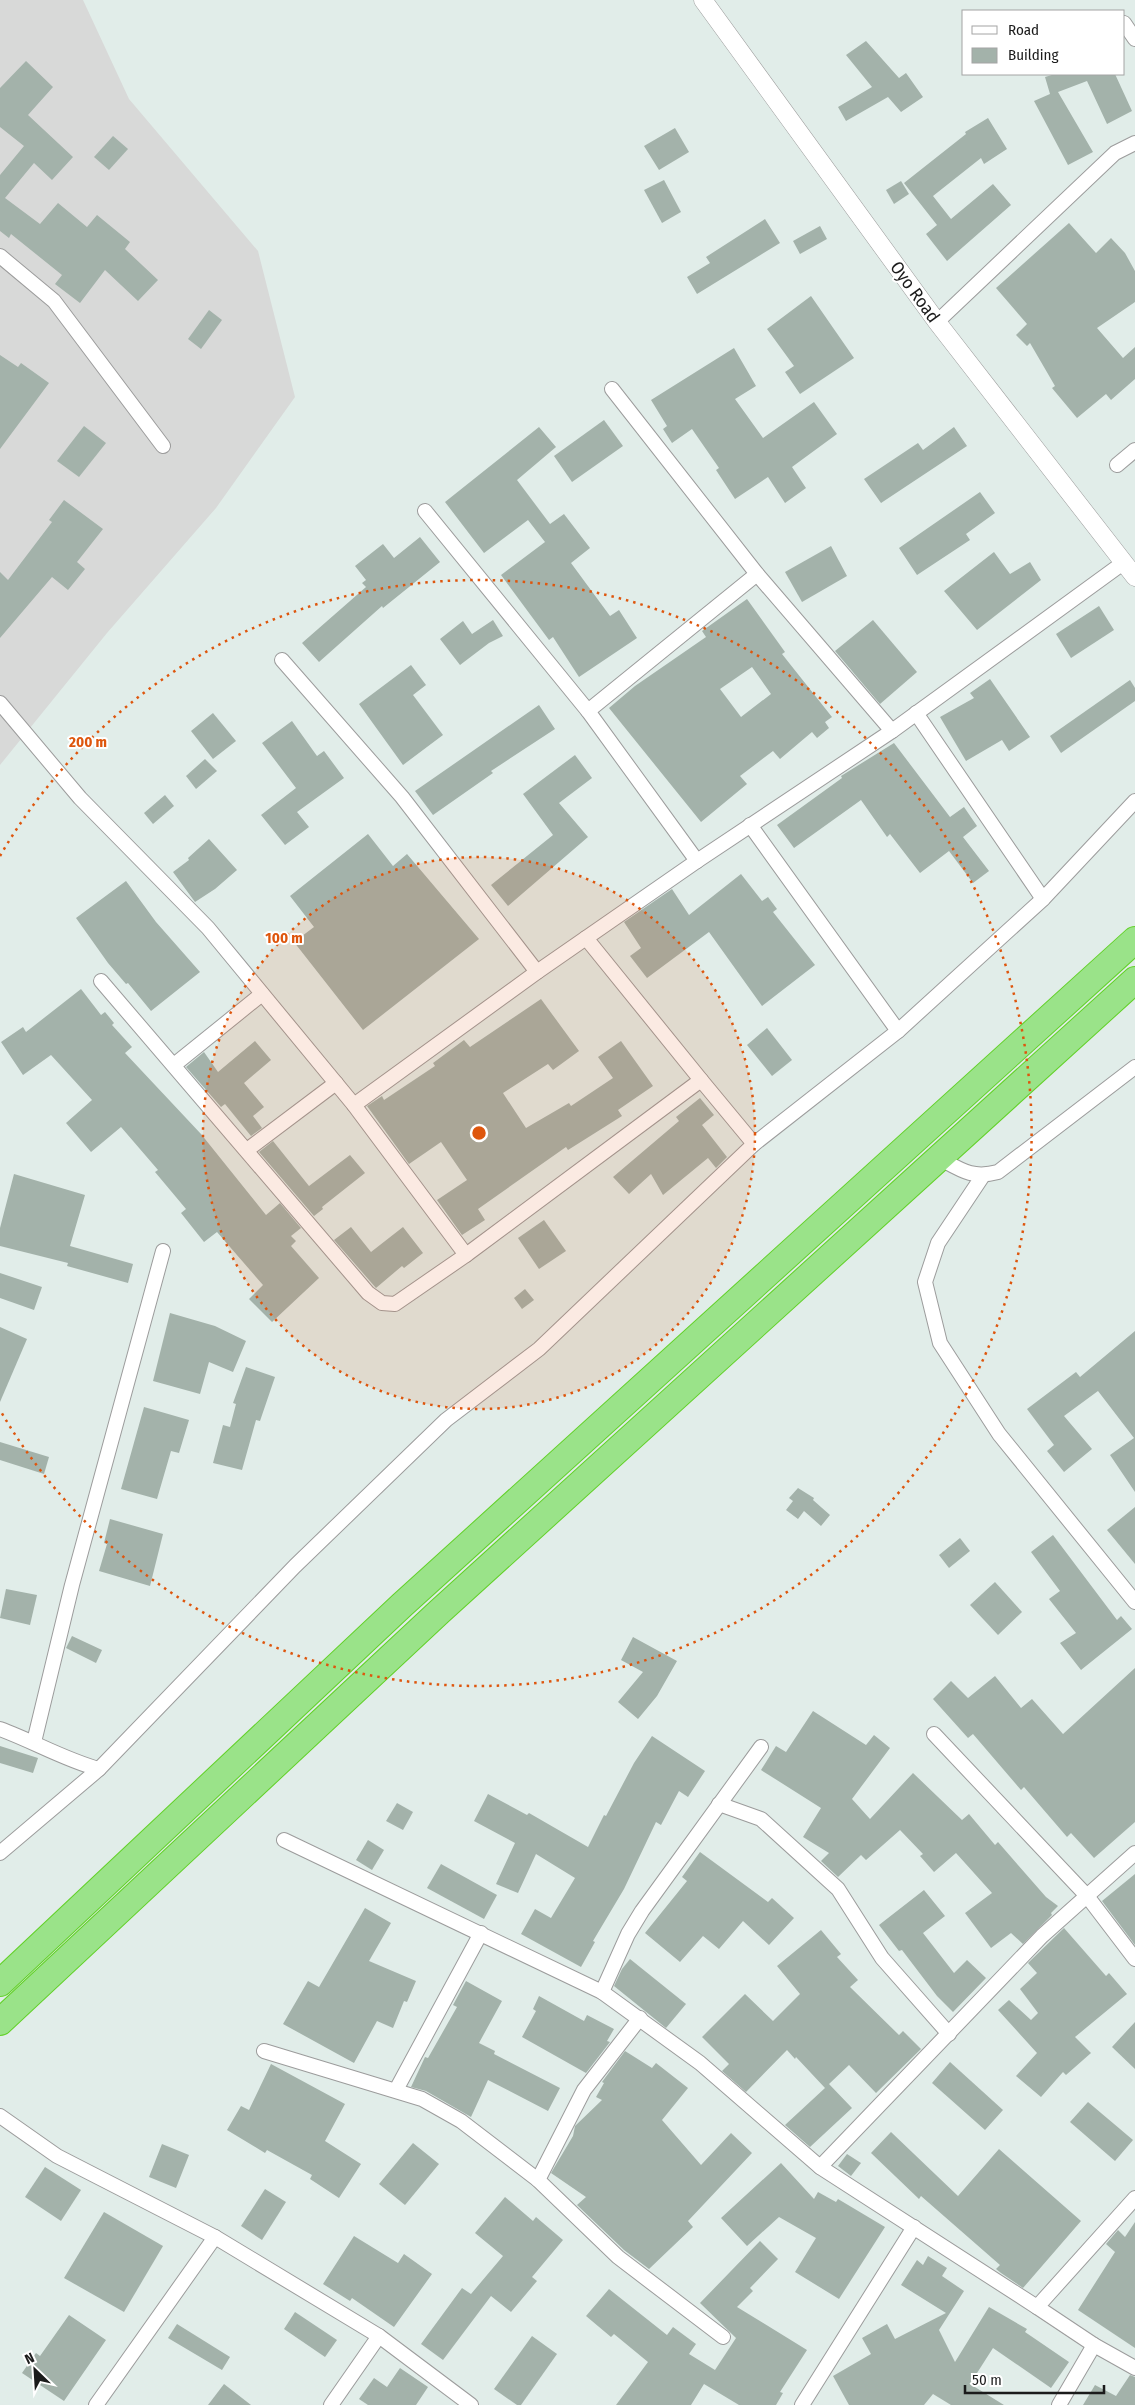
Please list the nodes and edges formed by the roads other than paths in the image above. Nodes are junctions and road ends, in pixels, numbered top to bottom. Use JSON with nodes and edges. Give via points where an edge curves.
{"nodes":[{"id":1,"x":703,"y":0,"type":"edge"},
{"id":2,"x":1125,"y":24,"type":"edge"},
{"id":3,"x":1135,"y":39,"type":"edge"},
{"id":4,"x":1135,"y":143,"type":"edge"},
{"id":5,"x":0,"y":256,"type":"edge"},
{"id":6,"x":937,"y":322,"type":"junction"},
{"id":7,"x":612,"y":389,"type":"dead end"},
{"id":8,"x":163,"y":446,"type":"dead end"},
{"id":9,"x":1135,"y":450,"type":"edge"},
{"id":10,"x":1117,"y":465,"type":"dead end"},
{"id":11,"x":425,"y":511,"type":"dead end"},
{"id":12,"x":1124,"y":563,"type":"junction"},
{"id":13,"x":757,"y":574,"type":"junction"},
{"id":14,"x":1135,"y":577,"type":"edge"},
{"id":15,"x":282,"y":660,"type":"dead end"},
{"id":16,"x":0,"y":703,"type":"edge"},
{"id":17,"x":588,"y":711,"type":"junction"},
{"id":18,"x":916,"y":714,"type":"junction"},
{"id":19,"x":892,"y":731,"type":"junction"},
{"id":20,"x":1135,"y":801,"type":"edge"},
{"id":21,"x":750,"y":825,"type":"junction"},
{"id":22,"x":697,"y":861,"type":"junction"},
{"id":23,"x":1043,"y":899,"type":"junction"},
{"id":24,"x":586,"y":938,"type":"junction"},
{"id":25,"x":1135,"y":940,"type":"edge"},
{"id":26,"x":537,"y":972,"type":"junction"},
{"id":27,"x":101,"y":980,"type":"dead end"},
{"id":28,"x":1135,"y":980,"type":"edge"},
{"id":29,"x":262,"y":994,"type":"junction"},
{"id":30,"x":898,"y":1031,"type":"junction"},
{"id":31,"x":174,"y":1065,"type":"junction"},
{"id":32,"x":1135,"y":1067,"type":"edge"},
{"id":33,"x":701,"y":1080,"type":"junction"},
{"id":34,"x":336,"y":1083,"type":"junction"},
{"id":35,"x":354,"y":1106,"type":"junction"},
{"id":36,"x":754,"y":1144,"type":"junction"},
{"id":37,"x":247,"y":1150,"type":"junction"},
{"id":38,"x":939,"y":1158,"type":"junction"},
{"id":39,"x":982,"y":1177,"type":"junction"},
{"id":40,"x":163,"y":1251,"type":"dead end"},
{"id":41,"x":466,"y":1255,"type":"junction"},
{"id":42,"x":1135,"y":1602,"type":"edge"},
{"id":43,"x":0,"y":1729,"type":"edge"},
{"id":44,"x":934,"y":1734,"type":"dead end"},
{"id":45,"x":34,"y":1742,"type":"junction"},
{"id":46,"x":761,"y":1747,"type":"dead end"},
{"id":47,"x":99,"y":1769,"type":"junction"},
{"id":48,"x":719,"y":1804,"type":"junction"},
{"id":49,"x":284,"y":1840,"type":"dead end"},
{"id":50,"x":0,"y":1853,"type":"edge"},
{"id":51,"x":1135,"y":1853,"type":"edge"},
{"id":52,"x":1087,"y":1896,"type":"junction"},
{"id":53,"x":481,"y":1933,"type":"junction"},
{"id":54,"x":1135,"y":1959,"type":"edge"},
{"id":55,"x":0,"y":1983,"type":"edge"},
{"id":56,"x":602,"y":1992,"type":"junction"},
{"id":57,"x":640,"y":2018,"type":"junction"},
{"id":58,"x":0,"y":2022,"type":"edge"},
{"id":59,"x":949,"y":2034,"type":"junction"},
{"id":60,"x":264,"y":2051,"type":"dead end"},
{"id":61,"x":396,"y":2090,"type":"junction"},
{"id":62,"x":0,"y":2116,"type":"edge"},
{"id":63,"x":820,"y":2167,"type":"junction"},
{"id":64,"x":538,"y":2180,"type":"junction"},
{"id":65,"x":1135,"y":2198,"type":"edge"},
{"id":66,"x":914,"y":2227,"type":"junction"},
{"id":67,"x":214,"y":2237,"type":"junction"},
{"id":68,"x":1037,"y":2307,"type":"junction"},
{"id":69,"x":379,"y":2336,"type":"junction"},
{"id":70,"x":723,"y":2337,"type":"dead end"},
{"id":71,"x":1094,"y":2345,"type":"junction"},
{"id":72,"x":1135,"y":2368,"type":"edge"},
{"id":73,"x":96,"y":2405,"type":"edge"},
{"id":74,"x":331,"y":2405,"type":"edge"},
{"id":75,"x":471,"y":2405,"type":"edge"},
{"id":76,"x":802,"y":2405,"type":"edge"},
{"id":77,"x":1059,"y":2405,"type":"edge"}],
"edges":[{"from":1,"to":6,"type":"street","name":"Oyo Road"},
{"from":2,"to":3,"type":"street"},
{"from":4,"to":6,"type":"street","via":[[1115,153]]},
{"from":5,"to":8,"type":"street","via":[[54,301]]},
{"from":6,"to":12,"type":"street","name":"Oyo Road"},
{"from":7,"to":13,"type":"street"},
{"from":9,"to":10,"type":"street"},
{"from":11,"to":17,"type":"street"},
{"from":12,"to":14,"type":"street","name":"Oyo Road"},
{"from":12,"to":18,"type":"street"},
{"from":13,"to":17,"type":"street"},
{"from":13,"to":19,"type":"street"},
{"from":15,"to":26,"type":"street","via":[[402,797]]},
{"from":16,"to":29,"type":"street","via":[[80,798],[208,928]]},
{"from":17,"to":22,"type":"street"},
{"from":18,"to":19,"type":"street"},
{"from":18,"to":23,"type":"street"},
{"from":19,"to":21,"type":"street"},
{"from":20,"to":23,"type":"street"},
{"from":21,"to":22,"type":"street"},
{"from":21,"to":30,"type":"street"},
{"from":22,"to":24,"type":"street"},
{"from":23,"to":30,"type":"street"},
{"from":24,"to":26,"type":"street"},
{"from":24,"to":33,"type":"street"},
{"from":25,"to":55,"type":"highway","via":[[402,1605]]},
{"from":26,"to":35,"type":"street"},
{"from":27,"to":31,"type":"street"},
{"from":28,"to":38,"type":"highway"},
{"from":29,"to":31,"type":"street"},
{"from":29,"to":34,"type":"street"},
{"from":30,"to":36,"type":"street"},
{"from":31,"to":37,"type":"street"},
{"from":32,"to":39,"type":"street","via":[[998,1172]]},
{"from":33,"to":36,"type":"street"},
{"from":33,"to":41,"type":"street"},
{"from":34,"to":35,"type":"street"},
{"from":34,"to":37,"type":"street"},
{"from":35,"to":41,"type":"street"},
{"from":36,"to":47,"type":"street","via":[[539,1349],[446,1420],[295,1566]]},
{"from":37,"to":41,"type":"street","via":[[368,1293],[382,1302],[395,1304]]},
{"from":38,"to":39,"type":"street"},
{"from":38,"to":58,"type":"highway","via":[[439,1612]]},
{"from":39,"to":42,"type":"street","via":[[938,1243],[925,1282],[940,1343],[999,1434]]},
{"from":40,"to":45,"type":"street","via":[[72,1586]]},
{"from":43,"to":45,"type":"street"},
{"from":44,"to":52,"type":"street"},
{"from":45,"to":47,"type":"street"},
{"from":46,"to":48,"type":"street"},
{"from":47,"to":50,"type":"street"},
{"from":48,"to":56,"type":"street","via":[[642,1911]]},
{"from":48,"to":59,"type":"street","via":[[761,1819],[838,1889],[882,1958]]},
{"from":49,"to":53,"type":"street"},
{"from":51,"to":52,"type":"street"},
{"from":52,"to":54,"type":"street"},
{"from":52,"to":59,"type":"street","via":[[1042,1936]]},
{"from":53,"to":56,"type":"street"},
{"from":53,"to":61,"type":"street"},
{"from":56,"to":57,"type":"street"},
{"from":57,"to":63,"type":"street","via":[[700,2063]]},
{"from":57,"to":64,"type":"street","via":[[584,2090]]},
{"from":59,"to":63,"type":"street"},
{"from":60,"to":61,"type":"street"},
{"from":61,"to":64,"type":"street","via":[[422,2099],[461,2121]]},
{"from":62,"to":67,"type":"street","via":[[57,2156]]},
{"from":63,"to":66,"type":"street"},
{"from":64,"to":70,"type":"street","via":[[618,2257]]},
{"from":65,"to":68,"type":"street"},
{"from":66,"to":68,"type":"street"},
{"from":66,"to":76,"type":"street"},
{"from":67,"to":69,"type":"street"},
{"from":67,"to":73,"type":"street"},
{"from":68,"to":71,"type":"street"},
{"from":69,"to":74,"type":"street"},
{"from":69,"to":75,"type":"street"},
{"from":71,"to":72,"type":"street"},
{"from":71,"to":77,"type":"street"}]}
